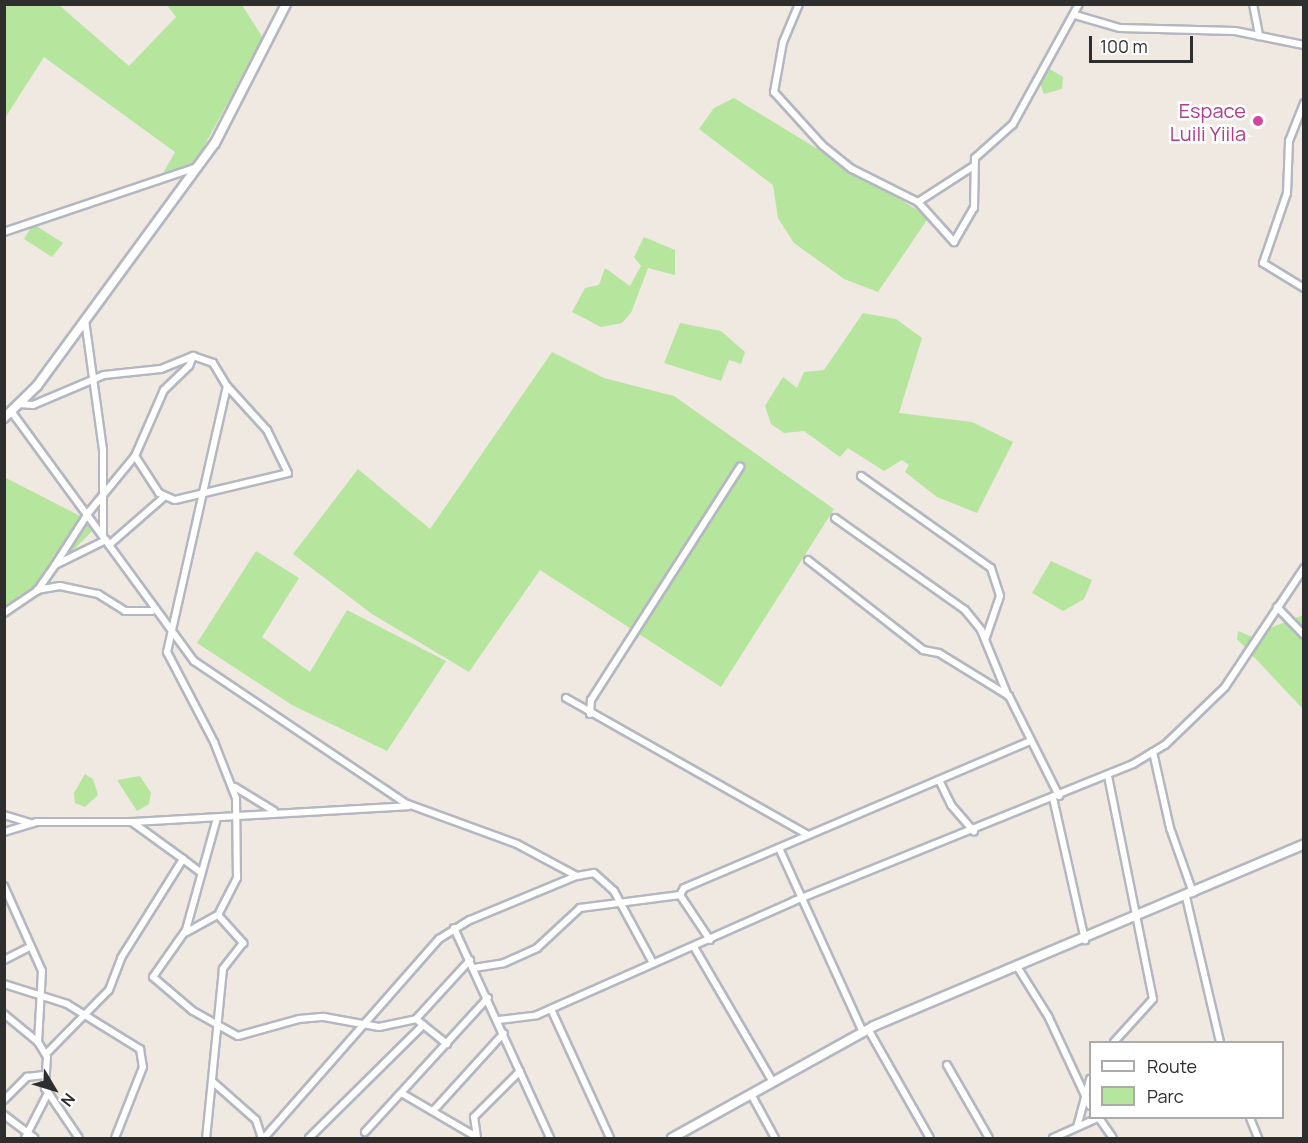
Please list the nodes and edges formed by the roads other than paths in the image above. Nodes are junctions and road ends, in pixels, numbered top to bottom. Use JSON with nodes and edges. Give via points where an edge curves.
{"nodes":[{"id":1,"x":286,"y":4,"type":"edge"},
{"id":2,"x":799,"y":4,"type":"edge"},
{"id":3,"x":1079,"y":4,"type":"edge"},
{"id":4,"x":1253,"y":4,"type":"edge"},
{"id":5,"x":1075,"y":15,"type":"junction"},
{"id":6,"x":1259,"y":36,"type":"junction"},
{"id":7,"x":1304,"y":45,"type":"edge"},
{"id":8,"x":1304,"y":103,"type":"edge"},
{"id":9,"x":199,"y":166,"type":"junction"},
{"id":10,"x":972,"y":167,"type":"junction"},
{"id":11,"x":918,"y":202,"type":"junction"},
{"id":12,"x":4,"y":232,"type":"edge"},
{"id":13,"x":1304,"y":288,"type":"edge"},
{"id":14,"x":85,"y":319,"type":"junction"},
{"id":15,"x":193,"y":356,"type":"junction"},
{"id":16,"x":90,"y":381,"type":"junction"},
{"id":17,"x":227,"y":386,"type":"junction"},
{"id":18,"x":19,"y":404,"type":"junction"},
{"id":19,"x":11,"y":411,"type":"junction"},
{"id":20,"x":4,"y":418,"type":"edge"},
{"id":21,"x":135,"y":456,"type":"junction"},
{"id":22,"x":740,"y":467,"type":"dead end"},
{"id":23,"x":861,"y":476,"type":"dead end"},
{"id":24,"x":104,"y":491,"type":"junction"},
{"id":25,"x":201,"y":494,"type":"junction"},
{"id":26,"x":164,"y":497,"type":"junction"},
{"id":27,"x":89,"y":512,"type":"junction"},
{"id":28,"x":835,"y":518,"type":"dead end"},
{"id":29,"x":106,"y":541,"type":"junction"},
{"id":30,"x":808,"y":561,"type":"dead end"},
{"id":31,"x":56,"y":565,"type":"junction"},
{"id":32,"x":1304,"y":568,"type":"edge"},
{"id":33,"x":37,"y":591,"type":"junction"},
{"id":34,"x":4,"y":604,"type":"edge"},
{"id":35,"x":1277,"y":607,"type":"junction"},
{"id":36,"x":13,"y":608,"type":"junction"},
{"id":37,"x":152,"y":611,"type":"junction"},
{"id":38,"x":4,"y":613,"type":"edge"},
{"id":39,"x":169,"y":633,"type":"junction"},
{"id":40,"x":1304,"y":635,"type":"edge"},
{"id":41,"x":985,"y":640,"type":"junction"},
{"id":42,"x":1009,"y":696,"type":"junction"},
{"id":43,"x":566,"y":698,"type":"dead end"},
{"id":44,"x":590,"y":714,"type":"junction"},
{"id":45,"x":1032,"y":741,"type":"junction"},
{"id":46,"x":1153,"y":752,"type":"junction"},
{"id":47,"x":1107,"y":776,"type":"junction"},
{"id":48,"x":939,"y":780,"type":"junction"},
{"id":49,"x":232,"y":784,"type":"junction"},
{"id":50,"x":1056,"y":797,"type":"junction"},
{"id":51,"x":412,"y":806,"type":"junction"},
{"id":52,"x":276,"y":812,"type":"junction"},
{"id":53,"x":4,"y":815,"type":"edge"},
{"id":54,"x":236,"y":817,"type":"junction"},
{"id":55,"x":217,"y":818,"type":"junction"},
{"id":56,"x":132,"y":822,"type":"junction"},
{"id":57,"x":30,"y":823,"type":"junction"},
{"id":58,"x":974,"y":831,"type":"junction"},
{"id":59,"x":4,"y":832,"type":"edge"},
{"id":60,"x":808,"y":835,"type":"junction"},
{"id":61,"x":1304,"y":844,"type":"edge"},
{"id":62,"x":779,"y":848,"type":"junction"},
{"id":63,"x":183,"y":859,"type":"junction"},
{"id":64,"x":199,"y":871,"type":"junction"},
{"id":65,"x":577,"y":876,"type":"junction"},
{"id":66,"x":4,"y":886,"type":"edge"},
{"id":67,"x":680,"y":895,"type":"junction"},
{"id":68,"x":1189,"y":895,"type":"junction"},
{"id":69,"x":800,"y":899,"type":"junction"},
{"id":70,"x":622,"y":904,"type":"junction"},
{"id":71,"x":218,"y":915,"type":"junction"},
{"id":72,"x":1136,"y":920,"type":"junction"},
{"id":73,"x":454,"y":928,"type":"junction"},
{"id":74,"x":184,"y":933,"type":"junction"},
{"id":75,"x":710,"y":940,"type":"junction"},
{"id":76,"x":1085,"y":940,"type":"junction"},
{"id":77,"x":30,"y":947,"type":"junction"},
{"id":78,"x":694,"y":947,"type":"junction"},
{"id":79,"x":4,"y":960,"type":"edge"},
{"id":80,"x":470,"y":960,"type":"junction"},
{"id":81,"x":653,"y":963,"type":"junction"},
{"id":82,"x":474,"y":968,"type":"junction"},
{"id":83,"x":1018,"y":968,"type":"junction"},
{"id":84,"x":4,"y":984,"type":"edge"},
{"id":85,"x":42,"y":996,"type":"junction"},
{"id":86,"x":488,"y":998,"type":"junction"},
{"id":87,"x":551,"y":1009,"type":"junction"},
{"id":88,"x":4,"y":1014,"type":"edge"},
{"id":89,"x":87,"y":1015,"type":"junction"},
{"id":90,"x":416,"y":1019,"type":"junction"},
{"id":91,"x":499,"y":1020,"type":"junction"},
{"id":92,"x":218,"y":1024,"type":"junction"},
{"id":93,"x":423,"y":1025,"type":"junction"},
{"id":94,"x":363,"y":1026,"type":"junction"},
{"id":95,"x":866,"y":1031,"type":"junction"},
{"id":96,"x":504,"y":1033,"type":"junction"},
{"id":97,"x":1115,"y":1041,"type":"edge"},
{"id":98,"x":1220,"y":1041,"type":"edge"},
{"id":99,"x":38,"y":1042,"type":"junction"},
{"id":100,"x":447,"y":1044,"type":"junction"},
{"id":101,"x":47,"y":1053,"type":"junction"},
{"id":102,"x":947,"y":1065,"type":"dead end"},
{"id":103,"x":520,"y":1071,"type":"junction"},
{"id":104,"x":44,"y":1075,"type":"junction"},
{"id":105,"x":1089,"y":1081,"type":"edge"},
{"id":106,"x":213,"y":1082,"type":"junction"},
{"id":107,"x":773,"y":1082,"type":"junction"},
{"id":108,"x":48,"y":1093,"type":"junction"},
{"id":109,"x":403,"y":1094,"type":"junction"},
{"id":110,"x":751,"y":1094,"type":"junction"},
{"id":111,"x":1083,"y":1096,"type":"junction"},
{"id":112,"x":4,"y":1100,"type":"edge"},
{"id":113,"x":1089,"y":1105,"type":"edge"},
{"id":114,"x":433,"y":1111,"type":"junction"},
{"id":115,"x":4,"y":1115,"type":"edge"},
{"id":116,"x":1096,"y":1119,"type":"edge"},
{"id":117,"x":1099,"y":1119,"type":"edge"},
{"id":118,"x":1250,"y":1119,"type":"edge"},
{"id":119,"x":1075,"y":1128,"type":"junction"},
{"id":120,"x":365,"y":1132,"type":"dead end"},
{"id":121,"x":26,"y":1136,"type":"edge"},
{"id":122,"x":476,"y":1137,"type":"edge"},
{"id":123,"x":34,"y":1138,"type":"edge"},
{"id":124,"x":79,"y":1138,"type":"edge"},
{"id":125,"x":115,"y":1138,"type":"edge"},
{"id":126,"x":206,"y":1138,"type":"edge"},
{"id":127,"x":263,"y":1138,"type":"edge"},
{"id":128,"x":309,"y":1138,"type":"edge"},
{"id":129,"x":550,"y":1138,"type":"edge"},
{"id":130,"x":610,"y":1138,"type":"edge"},
{"id":131,"x":672,"y":1138,"type":"edge"},
{"id":132,"x":775,"y":1138,"type":"edge"},
{"id":133,"x":930,"y":1138,"type":"edge"},
{"id":134,"x":989,"y":1138,"type":"edge"},
{"id":135,"x":1053,"y":1138,"type":"edge"},
{"id":136,"x":1067,"y":1138,"type":"edge"},
{"id":137,"x":1113,"y":1138,"type":"edge"},
{"id":138,"x":1257,"y":1138,"type":"edge"}],
"edges":[{"from":1,"to":9,"type":"street"},
{"from":2,"to":11,"type":"street","via":[[783,42],[774,92],[796,121],[852,169]]},
{"from":3,"to":5,"type":"street"},
{"from":4,"to":6,"type":"street"},
{"from":5,"to":6,"type":"street","via":[[1120,28],[1210,29]]},
{"from":5,"to":10,"type":"street","via":[[1013,124]]},
{"from":6,"to":7,"type":"street"},
{"from":8,"to":13,"type":"street","via":[[1289,141],[1287,194],[1263,263]]},
{"from":9,"to":12,"type":"street"},
{"from":9,"to":14,"type":"street"},
{"from":10,"to":11,"type":"street"},
{"from":10,"to":11,"type":"street","via":[[974,208],[954,242]]},
{"from":14,"to":16,"type":"street"},
{"from":14,"to":18,"type":"street"},
{"from":15,"to":16,"type":"street","via":[[161,369]]},
{"from":15,"to":17,"type":"street","via":[[213,363]]},
{"from":15,"to":21,"type":"street","via":[[164,390]]},
{"from":16,"to":18,"type":"street","via":[[45,401]]},
{"from":16,"to":24,"type":"street"},
{"from":17,"to":25,"type":"street"},
{"from":17,"to":25,"type":"street","via":[[267,430],[288,473]]},
{"from":18,"to":19,"type":"street"},
{"from":19,"to":20,"type":"street"},
{"from":19,"to":27,"type":"street"},
{"from":21,"to":24,"type":"street"},
{"from":21,"to":26,"type":"street"},
{"from":22,"to":44,"type":"street","via":[[591,700]]},
{"from":23,"to":41,"type":"street","via":[[991,568],[1000,596]]},
{"from":24,"to":27,"type":"street"},
{"from":24,"to":29,"type":"street"},
{"from":25,"to":26,"type":"street"},
{"from":25,"to":39,"type":"street"},
{"from":26,"to":29,"type":"street"},
{"from":27,"to":29,"type":"street"},
{"from":27,"to":31,"type":"street"},
{"from":28,"to":41,"type":"street","via":[[965,610]]},
{"from":29,"to":31,"type":"street"},
{"from":29,"to":37,"type":"street"},
{"from":30,"to":42,"type":"street","via":[[923,650],[939,652]]},
{"from":31,"to":33,"type":"street"},
{"from":32,"to":35,"type":"street"},
{"from":33,"to":36,"type":"street"},
{"from":33,"to":37,"type":"street","via":[[69,587],[98,594],[125,611]]},
{"from":34,"to":36,"type":"street"},
{"from":35,"to":40,"type":"street"},
{"from":35,"to":46,"type":"street","via":[[1226,687]]},
{"from":36,"to":38,"type":"street"},
{"from":37,"to":39,"type":"street"},
{"from":39,"to":49,"type":"street","via":[[168,657]]},
{"from":39,"to":51,"type":"street","via":[[194,661]]},
{"from":41,"to":42,"type":"street"},
{"from":42,"to":45,"type":"street"},
{"from":43,"to":44,"type":"street"},
{"from":44,"to":60,"type":"street","via":[[709,774]]},
{"from":45,"to":48,"type":"street"},
{"from":45,"to":50,"type":"street"},
{"from":46,"to":47,"type":"street"},
{"from":46,"to":68,"type":"street"},
{"from":47,"to":50,"type":"street"},
{"from":47,"to":72,"type":"street"},
{"from":48,"to":58,"type":"street","via":[[951,805]]},
{"from":48,"to":60,"type":"street"},
{"from":49,"to":52,"type":"street","via":[[250,801]]},
{"from":49,"to":54,"type":"street"},
{"from":50,"to":58,"type":"street"},
{"from":50,"to":76,"type":"street"},
{"from":51,"to":52,"type":"street"},
{"from":51,"to":65,"type":"street","via":[[517,844]]},
{"from":52,"to":54,"type":"street"},
{"from":53,"to":57,"type":"street"},
{"from":54,"to":55,"type":"street"},
{"from":54,"to":71,"type":"street","via":[[237,878]]},
{"from":55,"to":56,"type":"street"},
{"from":55,"to":64,"type":"street"},
{"from":56,"to":57,"type":"street"},
{"from":56,"to":63,"type":"street"},
{"from":57,"to":59,"type":"street"},
{"from":58,"to":69,"type":"street"},
{"from":60,"to":62,"type":"street"},
{"from":61,"to":68,"type":"street"},
{"from":62,"to":67,"type":"street","via":[[684,888]]},
{"from":62,"to":69,"type":"street"},
{"from":63,"to":64,"type":"street"},
{"from":63,"to":89,"type":"street","via":[[121,958],[109,990]]},
{"from":64,"to":74,"type":"street"},
{"from":65,"to":70,"type":"street","via":[[594,873]]},
{"from":65,"to":73,"type":"street"},
{"from":66,"to":77,"type":"street","via":[[17,904]]},
{"from":67,"to":70,"type":"street"},
{"from":67,"to":75,"type":"street"},
{"from":68,"to":72,"type":"street"},
{"from":68,"to":98,"type":"street"},
{"from":69,"to":75,"type":"street"},
{"from":69,"to":95,"type":"street"},
{"from":70,"to":81,"type":"street"},
{"from":70,"to":82,"type":"street","via":[[580,908],[537,948],[504,963]]},
{"from":71,"to":74,"type":"street"},
{"from":71,"to":92,"type":"street","via":[[243,943],[224,966]]},
{"from":72,"to":76,"type":"street"},
{"from":72,"to":97,"type":"street","via":[[1153,999]]},
{"from":73,"to":80,"type":"street"},
{"from":73,"to":94,"type":"street"},
{"from":74,"to":92,"type":"street","via":[[153,976],[192,1011]]},
{"from":75,"to":78,"type":"street"},
{"from":76,"to":83,"type":"street"},
{"from":77,"to":79,"type":"street"},
{"from":77,"to":85,"type":"street","via":[[42,971]]},
{"from":78,"to":81,"type":"street"},
{"from":78,"to":107,"type":"street"},
{"from":80,"to":82,"type":"street"},
{"from":80,"to":90,"type":"street"},
{"from":81,"to":87,"type":"street"},
{"from":82,"to":86,"type":"street"},
{"from":83,"to":95,"type":"street"},
{"from":83,"to":111,"type":"street","via":[[1048,1016]]},
{"from":84,"to":85,"type":"street"},
{"from":85,"to":89,"type":"street"},
{"from":85,"to":99,"type":"street"},
{"from":86,"to":91,"type":"street"},
{"from":86,"to":100,"type":"street"},
{"from":87,"to":91,"type":"street","via":[[517,1022]]},
{"from":87,"to":130,"type":"street"},
{"from":88,"to":99,"type":"street"},
{"from":89,"to":101,"type":"street"},
{"from":89,"to":125,"type":"street","via":[[138,1046],[143,1056],[127,1117]]},
{"from":90,"to":93,"type":"street"},
{"from":90,"to":94,"type":"street"},
{"from":91,"to":96,"type":"street"},
{"from":92,"to":94,"type":"street","via":[[238,1036],[315,1018]]},
{"from":92,"to":106,"type":"street"},
{"from":93,"to":100,"type":"street"},
{"from":93,"to":128,"type":"street"},
{"from":94,"to":127,"type":"street"},
{"from":95,"to":107,"type":"street"},
{"from":95,"to":133,"type":"street"},
{"from":96,"to":103,"type":"street"},
{"from":96,"to":114,"type":"street"},
{"from":99,"to":101,"type":"street"},
{"from":100,"to":109,"type":"street"},
{"from":101,"to":104,"type":"street"},
{"from":102,"to":134,"type":"street"},
{"from":103,"to":122,"type":"street","via":[[474,1117]]},
{"from":103,"to":129,"type":"street"},
{"from":104,"to":108,"type":"street"},
{"from":104,"to":112,"type":"street","via":[[27,1077]]},
{"from":105,"to":111,"type":"street"},
{"from":106,"to":126,"type":"street"},
{"from":106,"to":127,"type":"street","via":[[256,1120]]},
{"from":107,"to":110,"type":"street"},
{"from":108,"to":121,"type":"street"},
{"from":108,"to":124,"type":"street"},
{"from":109,"to":114,"type":"street"},
{"from":109,"to":120,"type":"street"},
{"from":110,"to":131,"type":"street"},
{"from":110,"to":132,"type":"street"},
{"from":111,"to":113,"type":"street"},
{"from":111,"to":119,"type":"street"},
{"from":114,"to":122,"type":"street"},
{"from":115,"to":121,"type":"street"},
{"from":116,"to":119,"type":"street"},
{"from":117,"to":137,"type":"street"},
{"from":118,"to":138,"type":"street"},
{"from":119,"to":135,"type":"street"},
{"from":119,"to":136,"type":"street"},
{"from":121,"to":123,"type":"street"}]}
